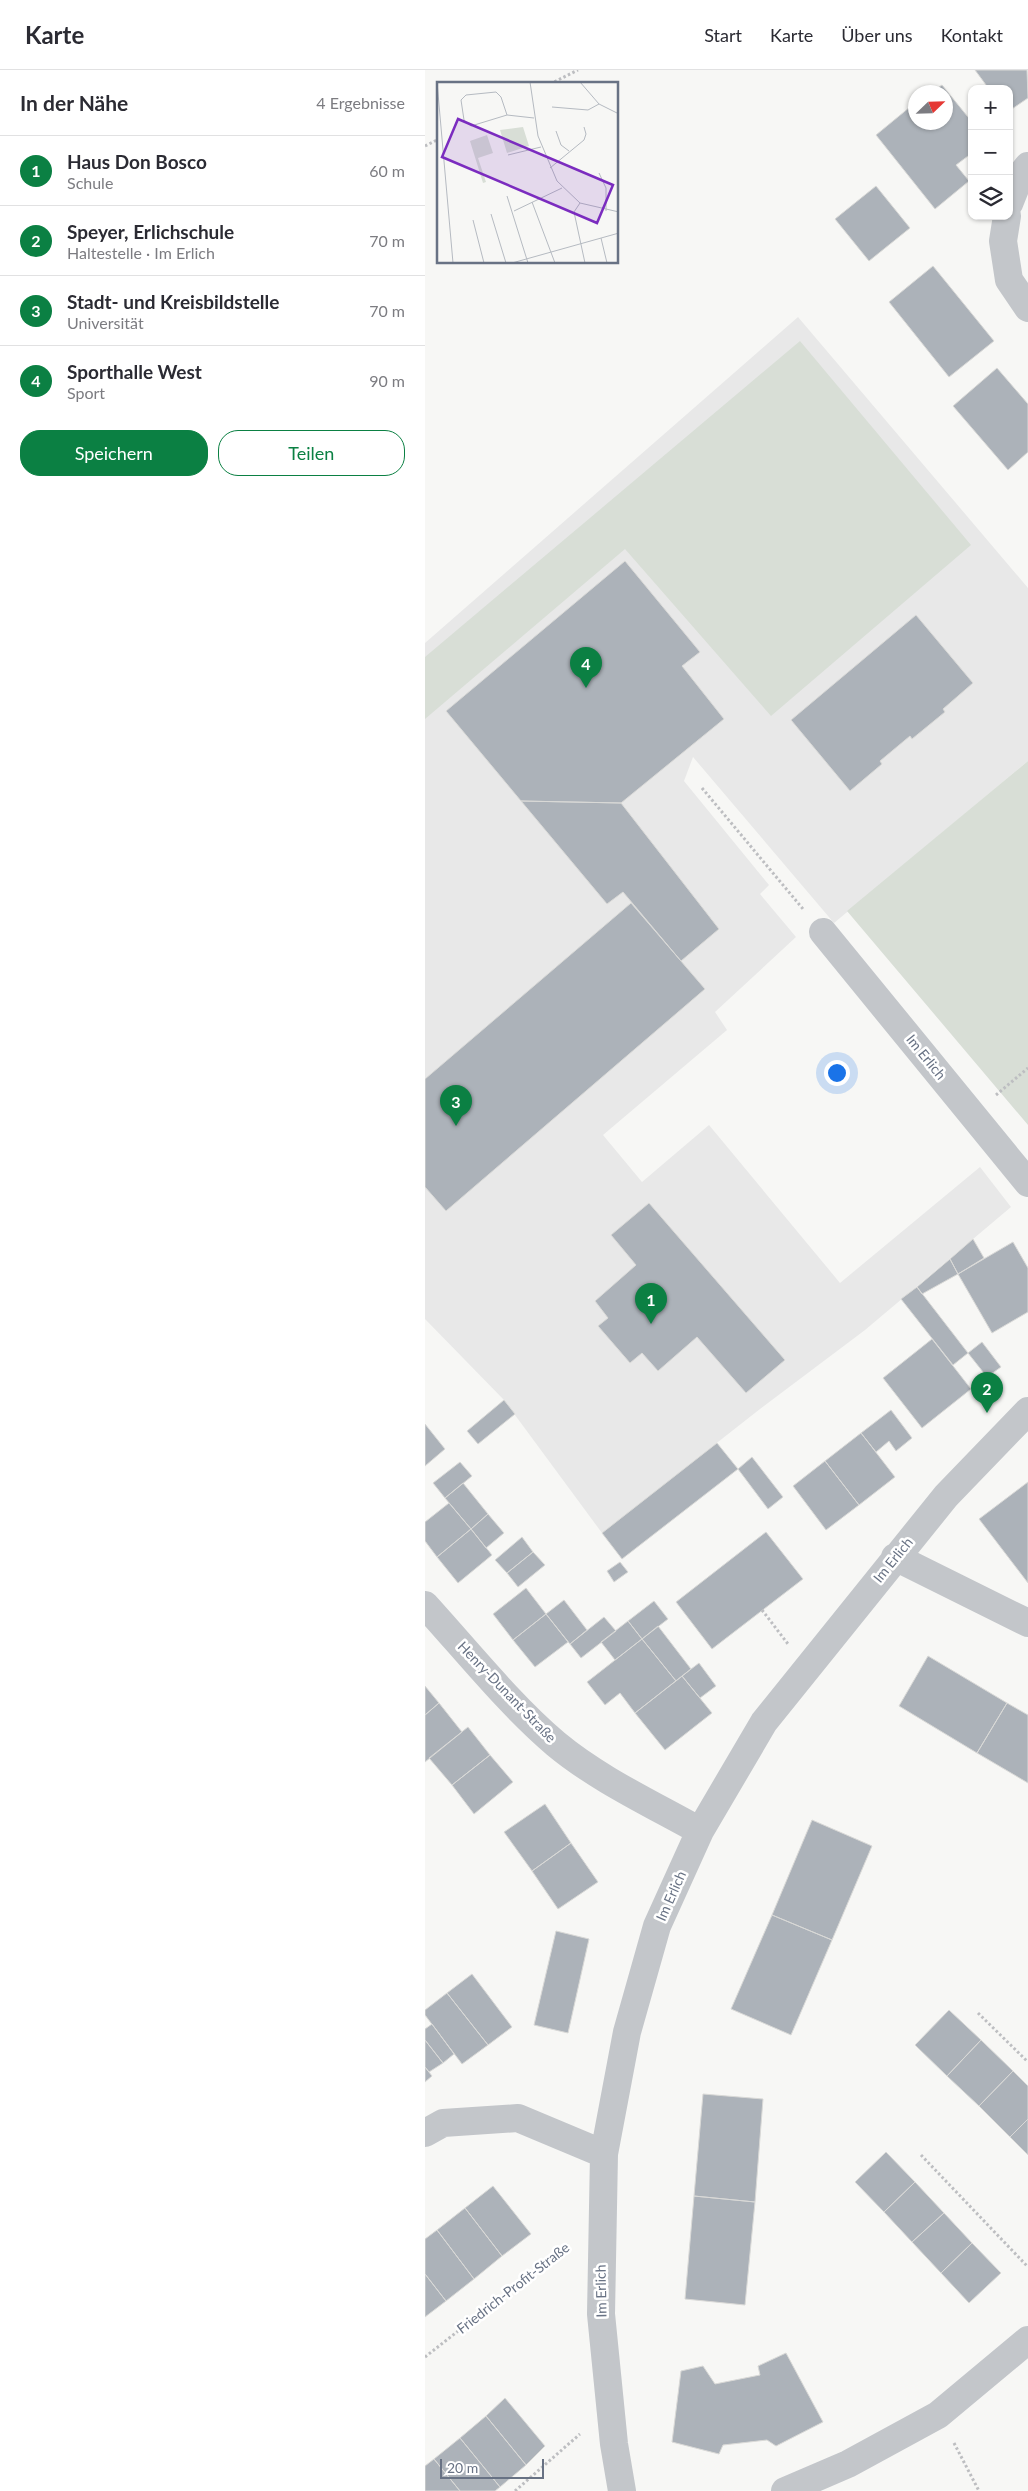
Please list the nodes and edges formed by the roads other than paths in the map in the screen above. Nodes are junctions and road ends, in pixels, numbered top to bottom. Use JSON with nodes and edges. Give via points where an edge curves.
{"nodes":[{"id":1,"x":1028,"y":166,"type":"edge"},
{"id":2,"x":1013,"y":194,"type":"edge"},
{"id":3,"x":1006,"y":220,"type":"edge"},
{"id":4,"x":1028,"y":308,"type":"edge"},
{"id":5,"x":823,"y":932,"type":"road end"},
{"id":6,"x":1028,"y":1183,"type":"edge"},
{"id":7,"x":1028,"y":1411,"type":"edge"},
{"id":8,"x":895,"y":1557,"type":"junction"},
{"id":9,"x":425,"y":1605,"type":"edge"},
{"id":10,"x":1028,"y":1623,"type":"edge"},
{"id":11,"x":700,"y":1831,"type":"junction"},
{"id":12,"x":425,"y":2133,"type":"edge"},
{"id":13,"x":604,"y":2154,"type":"junction"},
{"id":14,"x":1028,"y":2340,"type":"edge"},
{"id":15,"x":622,"y":2491,"type":"edge"},
{"id":16,"x":785,"y":2491,"type":"edge"}],
"edges":[{"from":1,"to":2,"type":"street"},
{"from":3,"to":4,"type":"street","via":[[1003,241],[1009,280]]},
{"from":5,"to":6,"type":"street","name":"Im Erlich"},
{"from":7,"to":8,"type":"street","name":"Im Erlich","via":[[946,1496]]},
{"from":8,"to":10,"type":"street"},
{"from":8,"to":11,"type":"street","name":"Im Erlich","via":[[764,1722]]},
{"from":9,"to":11,"type":"street","name":"Henry-Dunant-Straße","via":[[556,1744],[587,1766]]},
{"from":11,"to":13,"type":"street","name":"Im Erlich","via":[[657,1926],[627,2032]]},
{"from":12,"to":13,"type":"street","via":[[443,2123],[518,2118]]},
{"from":13,"to":15,"type":"street","name":"Im Erlich","via":[[601,2314]]},
{"from":14,"to":16,"type":"street","via":[[938,2415],[848,2464]]}]}
